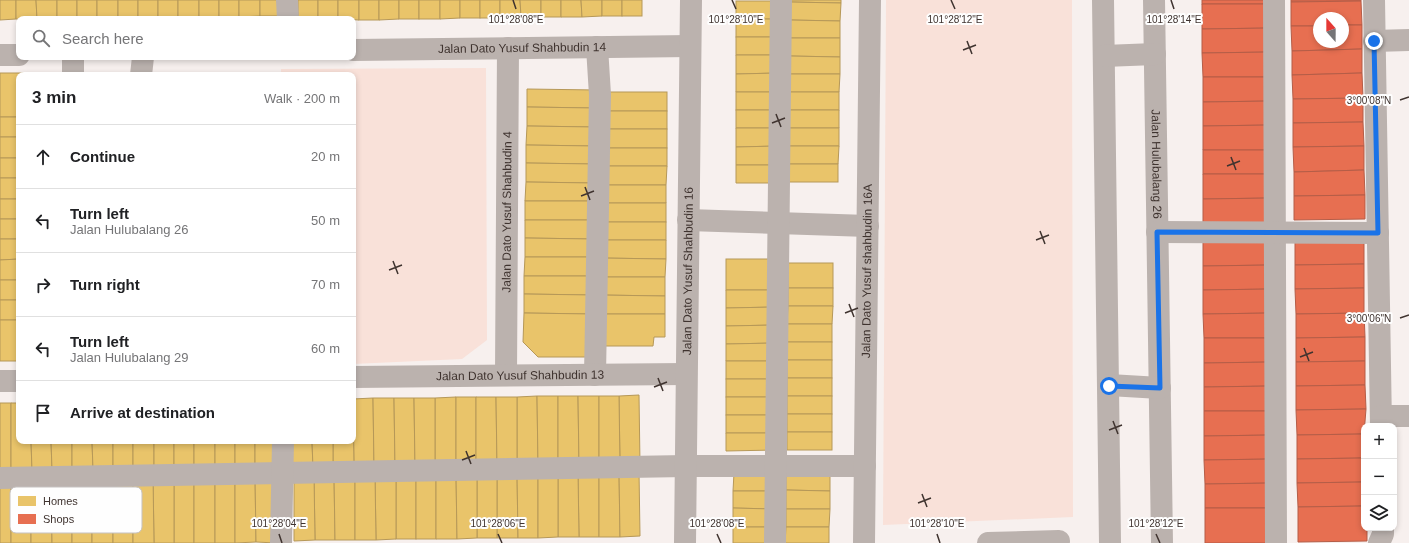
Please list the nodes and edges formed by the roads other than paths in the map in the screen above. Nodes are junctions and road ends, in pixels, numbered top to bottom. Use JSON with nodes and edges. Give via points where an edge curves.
{"nodes":[{"id":1,"x":287,"y":0,"type":"edge"},
{"id":2,"x":691,"y":0,"type":"edge"},
{"id":3,"x":781,"y":0,"type":"edge"},
{"id":4,"x":870,"y":0,"type":"edge"},
{"id":5,"x":1103,"y":0,"type":"edge"},
{"id":6,"x":1154,"y":0,"type":"edge"},
{"id":7,"x":1274,"y":0,"type":"edge"},
{"id":8,"x":1374,"y":0,"type":"edge"},
{"id":9,"x":288,"y":16,"type":"edge"},
{"id":10,"x":1409,"y":40,"type":"edge"},
{"id":11,"x":1374,"y":41,"type":"junction"},
{"id":12,"x":690,"y":46,"type":"junction"},
{"id":13,"x":597,"y":47,"type":"junction"},
{"id":14,"x":508,"y":48,"type":"junction"},
{"id":15,"x":356,"y":50,"type":"edge"},
{"id":16,"x":1155,"y":54,"type":"junction"},
{"id":17,"x":0,"y":55,"type":"edge"},
{"id":18,"x":16,"y":55,"type":"edge"},
{"id":19,"x":1104,"y":56,"type":"junction"},
{"id":20,"x":73,"y":60,"type":"edge"},
{"id":21,"x":143,"y":60,"type":"edge"},
{"id":22,"x":73,"y":72,"type":"edge"},
{"id":23,"x":141,"y":72,"type":"edge"},
{"id":24,"x":688,"y":220,"type":"junction"},
{"id":25,"x":779,"y":223,"type":"junction"},
{"id":26,"x":868,"y":226,"type":"junction"},
{"id":27,"x":1157,"y":232,"type":"junction"},
{"id":28,"x":1276,"y":232,"type":"junction"},
{"id":29,"x":1378,"y":233,"type":"junction"},
{"id":30,"x":686,"y":374,"type":"junction"},
{"id":31,"x":595,"y":375,"type":"junction"},
{"id":32,"x":506,"y":376,"type":"junction"},
{"id":33,"x":356,"y":377,"type":"edge"},
{"id":34,"x":0,"y":381,"type":"edge"},
{"id":35,"x":16,"y":381,"type":"edge"},
{"id":36,"x":1109,"y":386,"type":"junction"},
{"id":37,"x":1160,"y":388,"type":"junction"},
{"id":38,"x":1409,"y":416,"type":"edge"},
{"id":39,"x":1381,"y":421,"type":"edge"},
{"id":40,"x":283,"y":444,"type":"edge"},
{"id":41,"x":686,"y":466,"type":"junction"},
{"id":42,"x":777,"y":466,"type":"junction"},
{"id":43,"x":865,"y":466,"type":"junction"},
{"id":44,"x":282,"y":473,"type":"junction"},
{"id":45,"x":0,"y":478,"type":"edge"},
{"id":46,"x":1383,"y":531,"type":"edge"},
{"id":47,"x":1059,"y":541,"type":"dead end"},
{"id":48,"x":281,"y":543,"type":"edge"},
{"id":49,"x":685,"y":543,"type":"edge"},
{"id":50,"x":775,"y":543,"type":"edge"},
{"id":51,"x":864,"y":543,"type":"edge"},
{"id":52,"x":988,"y":543,"type":"edge"},
{"id":53,"x":1110,"y":543,"type":"edge"},
{"id":54,"x":1162,"y":543,"type":"edge"},
{"id":55,"x":1276,"y":543,"type":"edge"},
{"id":56,"x":1379,"y":543,"type":"edge"}],
"edges":[{"from":1,"to":9,"type":"street"},
{"from":2,"to":12,"type":"street","name":"Jalan Dato Yusuf Shahbudin 16"},
{"from":3,"to":25,"type":"street"},
{"from":4,"to":26,"type":"street","name":"Jalan Dato Yusuf shahbudin 16A"},
{"from":5,"to":19,"type":"street"},
{"from":6,"to":16,"type":"street","name":"Jalan Hulubalang 26"},
{"from":7,"to":28,"type":"street"},
{"from":8,"to":11,"type":"street"},
{"from":10,"to":11,"type":"street"},
{"from":11,"to":29,"type":"street"},
{"from":12,"to":13,"type":"street","name":"Jalan Dato Yusuf Shahbudin 14"},
{"from":12,"to":24,"type":"street","name":"Jalan Dato Yusuf Shahbudin 16"},
{"from":13,"to":14,"type":"street","name":"Jalan Dato Yusuf Shahbudin 14"},
{"from":13,"to":31,"type":"street","via":[[600,95]]},
{"from":14,"to":15,"type":"street","name":"Jalan Dato Yusuf Shahbudin 14"},
{"from":14,"to":32,"type":"street","name":"Jalan Dato Yusuf Shahbudin 4"},
{"from":16,"to":19,"type":"street"},
{"from":16,"to":27,"type":"street","name":"Jalan Hulubalang 26"},
{"from":17,"to":18,"type":"street"},
{"from":19,"to":36,"type":"street"},
{"from":20,"to":22,"type":"street"},
{"from":21,"to":23,"type":"street"},
{"from":24,"to":25,"type":"street"},
{"from":24,"to":30,"type":"street","name":"Jalan Dato Yusuf Shahbudin 16"},
{"from":25,"to":26,"type":"street"},
{"from":25,"to":42,"type":"street"},
{"from":26,"to":43,"type":"street","name":"Jalan Dato Yusuf shahbudin 16A"},
{"from":27,"to":28,"type":"street"},
{"from":27,"to":37,"type":"street","name":"Jalan Hulubalang 26"},
{"from":28,"to":29,"type":"street"},
{"from":28,"to":55,"type":"street"},
{"from":29,"to":39,"type":"street"},
{"from":30,"to":31,"type":"street","name":"Jalan Dato Yusuf Shahbudin 13"},
{"from":30,"to":41,"type":"street","name":"Jalan Dato Yusuf Shahbudin 16"},
{"from":31,"to":32,"type":"street","name":"Jalan Dato Yusuf Shahbudin 13"},
{"from":32,"to":33,"type":"street","name":"Jalan Dato Yusuf Shahbudin 13"},
{"from":34,"to":35,"type":"street"},
{"from":36,"to":37,"type":"street"},
{"from":36,"to":53,"type":"street"},
{"from":37,"to":54,"type":"street","name":"Jalan Hulubalang 26"},
{"from":38,"to":39,"type":"street"},
{"from":40,"to":44,"type":"street"},
{"from":41,"to":42,"type":"street"},
{"from":41,"to":44,"type":"street"},
{"from":41,"to":49,"type":"street","name":"Jalan Dato Yusuf Shahbudin 16"},
{"from":42,"to":43,"type":"street"},
{"from":42,"to":50,"type":"street"},
{"from":43,"to":51,"type":"street","name":"Jalan Dato Yusuf shahbudin 16A"},
{"from":44,"to":45,"type":"street"},
{"from":44,"to":48,"type":"street"},
{"from":46,"to":56,"type":"street"},
{"from":47,"to":52,"type":"street"}]}
